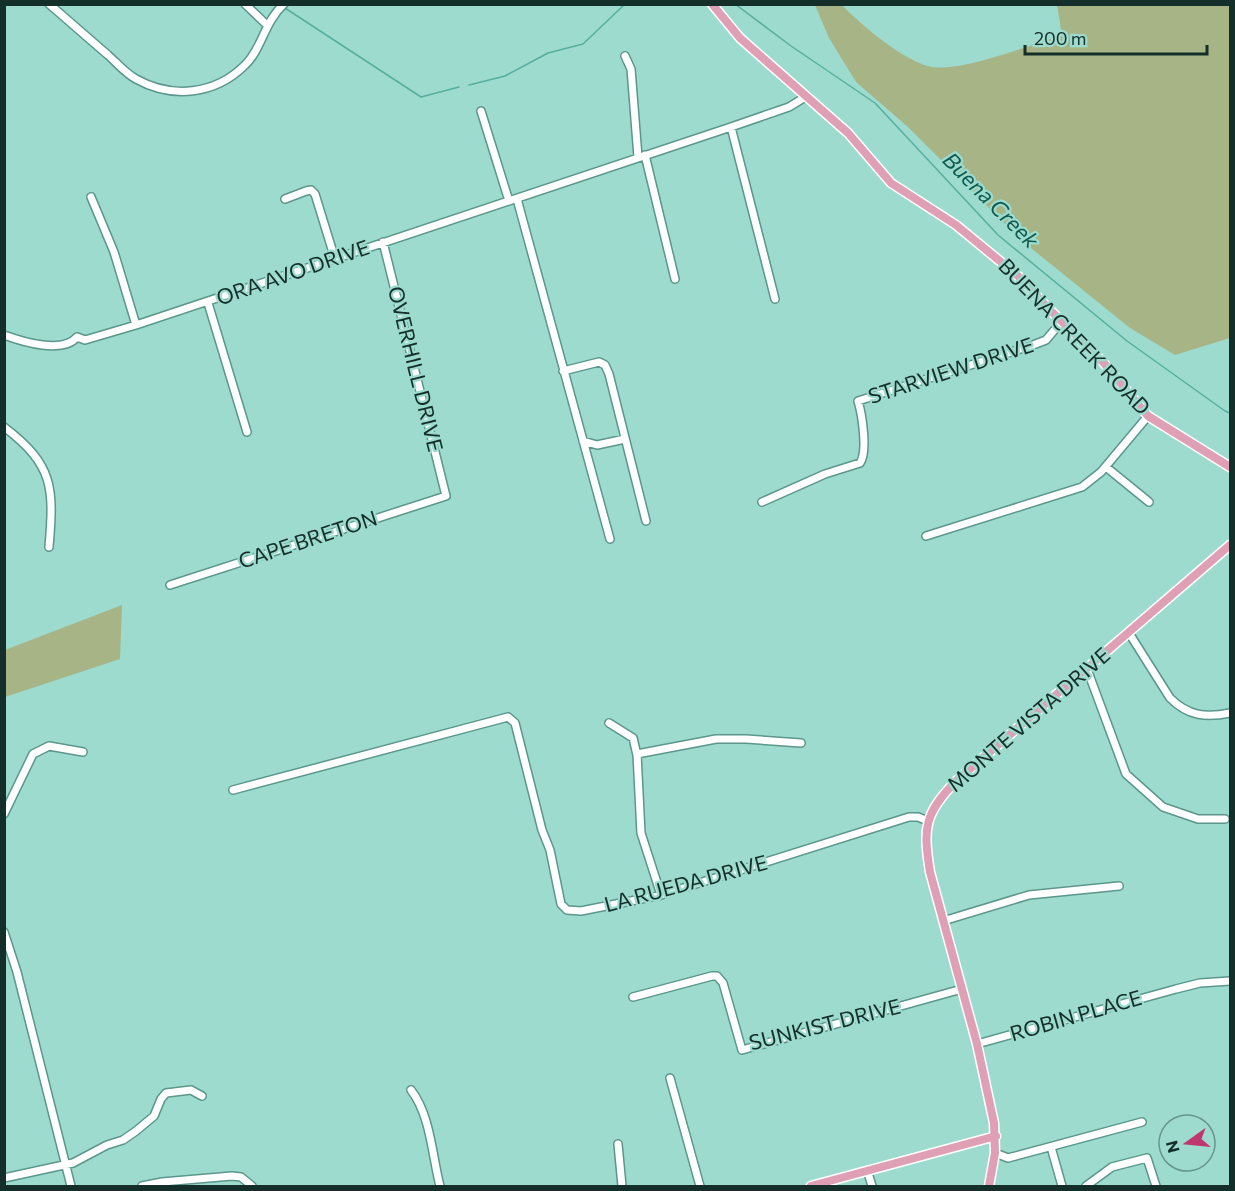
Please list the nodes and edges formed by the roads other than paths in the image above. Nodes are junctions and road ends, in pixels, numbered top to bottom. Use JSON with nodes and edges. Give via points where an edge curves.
{"nodes":[{"id":1,"x":49,"y":4,"type":"edge"},
{"id":2,"x":245,"y":4,"type":"edge"},
{"id":3,"x":284,"y":4,"type":"edge"},
{"id":4,"x":712,"y":4,"type":"edge"},
{"id":5,"x":267,"y":25,"type":"junction"},
{"id":6,"x":625,"y":56,"type":"dead end"},
{"id":7,"x":807,"y":96,"type":"junction"},
{"id":8,"x":481,"y":111,"type":"dead end"},
{"id":9,"x":731,"y":127,"type":"junction"},
{"id":10,"x":642,"y":156,"type":"junction"},
{"id":11,"x":90,"y":197,"type":"dead end"},
{"id":12,"x":285,"y":199,"type":"dead end"},
{"id":13,"x":513,"y":200,"type":"junction"},
{"id":14,"x":383,"y":242,"type":"junction"},
{"id":15,"x":335,"y":259,"type":"junction"},
{"id":16,"x":675,"y":279,"type":"dead end"},
{"id":17,"x":775,"y":298,"type":"dead end"},
{"id":18,"x":208,"y":303,"type":"junction"},
{"id":19,"x":1062,"y":321,"type":"junction"},
{"id":20,"x":136,"y":325,"type":"junction"},
{"id":21,"x":4,"y":335,"type":"edge"},
{"id":22,"x":563,"y":371,"type":"junction"},
{"id":23,"x":1148,"y":416,"type":"junction"},
{"id":24,"x":4,"y":427,"type":"edge"},
{"id":25,"x":248,"y":432,"type":"dead end"},
{"id":26,"x":625,"y":439,"type":"junction"},
{"id":27,"x":583,"y":441,"type":"junction"},
{"id":28,"x":1106,"y":467,"type":"junction"},
{"id":29,"x":1230,"y":467,"type":"edge"},
{"id":30,"x":446,"y":496,"type":"joint"},
{"id":31,"x":762,"y":502,"type":"dead end"},
{"id":32,"x":1149,"y":502,"type":"dead end"},
{"id":33,"x":646,"y":521,"type":"dead end"},
{"id":34,"x":926,"y":536,"type":"dead end"},
{"id":35,"x":609,"y":539,"type":"dead end"},
{"id":36,"x":1230,"y":545,"type":"edge"},
{"id":37,"x":49,"y":547,"type":"dead end"},
{"id":38,"x":170,"y":585,"type":"dead end"},
{"id":39,"x":1129,"y":633,"type":"junction"},
{"id":40,"x":1087,"y":669,"type":"junction"},
{"id":41,"x":1230,"y":713,"type":"edge"},
{"id":42,"x":609,"y":723,"type":"dead end"},
{"id":43,"x":801,"y":743,"type":"dead end"},
{"id":44,"x":83,"y":752,"type":"dead end"},
{"id":45,"x":638,"y":755,"type":"junction"},
{"id":46,"x":233,"y":790,"type":"dead end"},
{"id":47,"x":4,"y":814,"type":"edge"},
{"id":48,"x":1225,"y":819,"type":"dead end"},
{"id":49,"x":928,"y":821,"type":"junction"},
{"id":50,"x":1119,"y":886,"type":"dead end"},
{"id":51,"x":661,"y":895,"type":"junction"},
{"id":52,"x":943,"y":921,"type":"junction"},
{"id":53,"x":4,"y":932,"type":"edge"},
{"id":54,"x":1230,"y":981,"type":"edge"},
{"id":55,"x":962,"y":989,"type":"junction"},
{"id":56,"x":633,"y":997,"type":"dead end"},
{"id":57,"x":977,"y":1044,"type":"junction"},
{"id":58,"x":670,"y":1078,"type":"dead end"},
{"id":59,"x":411,"y":1090,"type":"dead end"},
{"id":60,"x":202,"y":1096,"type":"dead end"},
{"id":61,"x":1142,"y":1122,"type":"dead end"},
{"id":62,"x":996,"y":1137,"type":"junction"},
{"id":63,"x":618,"y":1144,"type":"dead end"},
{"id":64,"x":1052,"y":1147,"type":"junction"},
{"id":65,"x":995,"y":1153,"type":"junction"},
{"id":66,"x":65,"y":1164,"type":"junction"},
{"id":67,"x":868,"y":1173,"type":"junction"},
{"id":68,"x":4,"y":1178,"type":"edge"},
{"id":69,"x":71,"y":1186,"type":"edge"},
{"id":70,"x":142,"y":1186,"type":"edge"},
{"id":71,"x":252,"y":1186,"type":"edge"},
{"id":72,"x":440,"y":1186,"type":"edge"},
{"id":73,"x":622,"y":1186,"type":"edge"},
{"id":74,"x":700,"y":1186,"type":"edge"},
{"id":75,"x":812,"y":1186,"type":"edge"},
{"id":76,"x":872,"y":1186,"type":"edge"},
{"id":77,"x":989,"y":1186,"type":"edge"},
{"id":78,"x":1062,"y":1186,"type":"edge"},
{"id":79,"x":1086,"y":1186,"type":"edge"},
{"id":80,"x":1156,"y":1186,"type":"edge"}],
"edges":[{"from":1,"to":5,"type":"street","via":[[134,78],[172,92],[207,88],[233,75],[249,60]]},
{"from":2,"to":5,"type":"street"},
{"from":3,"to":5,"type":"street"},
{"from":4,"to":7,"type":"main road","name":"BUENA CREEK ROAD","via":[[740,38]]},
{"from":6,"to":10,"type":"street","via":[[631,69]]},
{"from":7,"to":9,"type":"street","name":"ORA AVO DRIVE","via":[[789,107]]},
{"from":7,"to":19,"type":"main road","name":"BUENA CREEK ROAD","via":[[848,133],[891,183],[985,248]]},
{"from":8,"to":13,"type":"street"},
{"from":9,"to":10,"type":"street","name":"ORA AVO DRIVE"},
{"from":9,"to":17,"type":"street"},
{"from":10,"to":13,"type":"street","name":"ORA AVO DRIVE"},
{"from":10,"to":16,"type":"street"},
{"from":11,"to":20,"type":"street","via":[[114,252]]},
{"from":12,"to":15,"type":"street","via":[[311,190],[315,194]]},
{"from":13,"to":14,"type":"street","name":"ORA AVO DRIVE"},
{"from":13,"to":22,"type":"street"},
{"from":14,"to":15,"type":"street","name":"ORA AVO DRIVE"},
{"from":14,"to":30,"type":"street","name":"OVERHILL DRIVE"},
{"from":15,"to":18,"type":"street","name":"ORA AVO DRIVE"},
{"from":18,"to":20,"type":"street","name":"ORA AVO DRIVE"},
{"from":18,"to":25,"type":"street"},
{"from":19,"to":23,"type":"main road","name":"BUENA CREEK ROAD"},
{"from":19,"to":31,"type":"street","name":"STARVIEW DRIVE","via":[[1046,340],[858,401],[864,458],[860,464],[825,474]]},
{"from":20,"to":21,"type":"street","name":"ORA AVO DRIVE","via":[[85,340],[77,337],[63,346]]},
{"from":22,"to":26,"type":"street","via":[[599,362],[605,365]]},
{"from":22,"to":27,"type":"street"},
{"from":23,"to":28,"type":"street"},
{"from":23,"to":29,"type":"main road","name":"BUENA CREEK ROAD"},
{"from":24,"to":37,"type":"street","via":[[30,450],[48,481],[53,506]]},
{"from":26,"to":27,"type":"street","via":[[597,445]]},
{"from":26,"to":33,"type":"street"},
{"from":27,"to":35,"type":"street"},
{"from":28,"to":32,"type":"street"},
{"from":28,"to":34,"type":"street","via":[[1072,491]]},
{"from":30,"to":38,"type":"street","name":"CAPE BRETON"},
{"from":36,"to":39,"type":"main road","name":"MONTE VISTA DRIVE"},
{"from":39,"to":40,"type":"main road","name":"MONTE VISTA DRIVE"},
{"from":39,"to":41,"type":"street","via":[[1178,706],[1200,716]]},
{"from":40,"to":48,"type":"street","via":[[1126,774],[1164,807],[1198,819]]},
{"from":40,"to":49,"type":"main road","name":"MONTE VISTA DRIVE","via":[[956,781],[937,801]]},
{"from":42,"to":45,"type":"street","via":[[633,738]]},
{"from":43,"to":45,"type":"street","via":[[716,739]]},
{"from":44,"to":47,"type":"street","via":[[49,746],[33,754]]},
{"from":45,"to":51,"type":"street","via":[[641,833]]},
{"from":46,"to":51,"type":"street","name":"LA RUEDA DRIVE","via":[[508,717],[515,723],[563,907],[581,911]]},
{"from":49,"to":51,"type":"street","name":"LA RUEDA DRIVE","via":[[909,817]]},
{"from":49,"to":52,"type":"main road","name":"MONTE VISTA DRIVE","via":[[925,845]]},
{"from":50,"to":52,"type":"street","via":[[1029,896]]},
{"from":52,"to":55,"type":"main road","name":"MONTE VISTA DRIVE"},
{"from":53,"to":66,"type":"street"},
{"from":54,"to":57,"type":"street","name":"ROBIN PLACE","via":[[1200,983]]},
{"from":55,"to":56,"type":"street","name":"SUNKIST DRIVE","via":[[742,1050],[723,983],[717,976]]},
{"from":55,"to":57,"type":"main road","name":"MONTE VISTA DRIVE"},
{"from":57,"to":62,"type":"main road","name":"MONTE VISTA DRIVE"},
{"from":58,"to":74,"type":"street"},
{"from":59,"to":72,"type":"street","via":[[427,1127]]},
{"from":60,"to":66,"type":"street","via":[[191,1090],[164,1094],[154,1116],[136,1131]]},
{"from":61,"to":64,"type":"street"},
{"from":62,"to":65,"type":"main road","name":"MONTE VISTA DRIVE"},
{"from":62,"to":67,"type":"main road"},
{"from":63,"to":73,"type":"street"},
{"from":64,"to":65,"type":"street","via":[[1008,1158]]},
{"from":64,"to":78,"type":"street"},
{"from":65,"to":77,"type":"main road","name":"MONTE VISTA DRIVE"},
{"from":66,"to":68,"type":"street"},
{"from":66,"to":69,"type":"street"},
{"from":67,"to":75,"type":"main road"},
{"from":67,"to":76,"type":"street"},
{"from":70,"to":71,"type":"street","via":[[232,1176],[241,1177]]},
{"from":79,"to":80,"type":"street","via":[[1112,1167],[1147,1158]]}]}
